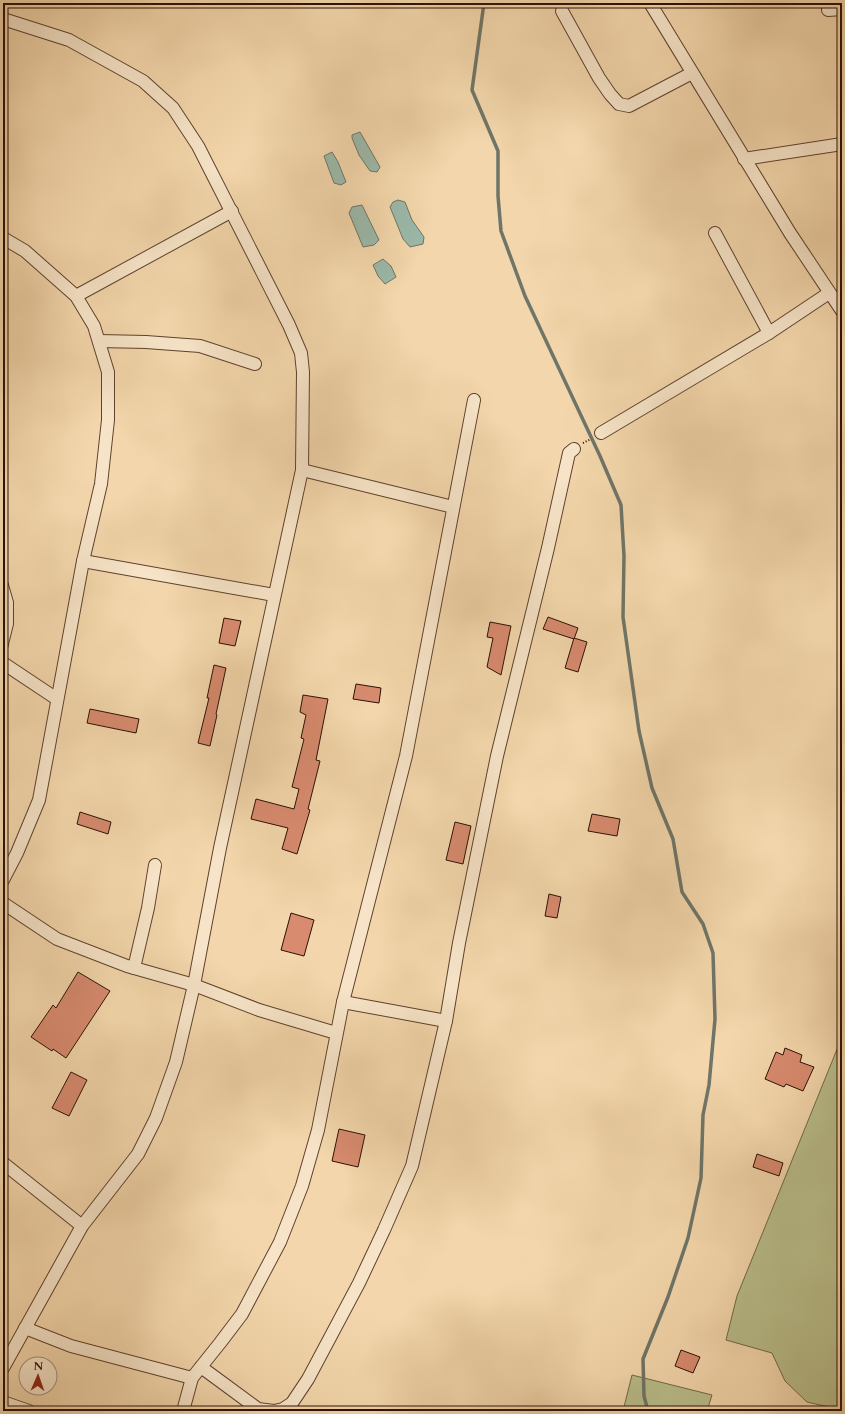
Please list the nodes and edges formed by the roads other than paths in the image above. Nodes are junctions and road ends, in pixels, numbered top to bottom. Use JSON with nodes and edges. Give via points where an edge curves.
{"nodes":[{"id":1,"x":650,"y":3,"type":"edge"},
{"id":2,"x":842,"y":9,"type":"edge"},
{"id":3,"x":828,"y":10,"type":"dead end"},
{"id":4,"x":562,"y":11,"type":"dead end"},
{"id":5,"x":3,"y":19,"type":"edge"},
{"id":6,"x":692,"y":73,"type":"junction"},
{"id":7,"x":842,"y":144,"type":"edge"},
{"id":8,"x":744,"y":160,"type":"junction"},
{"id":9,"x":232,"y":211,"type":"junction"},
{"id":10,"x":715,"y":233,"type":"dead end"},
{"id":11,"x":3,"y":238,"type":"edge"},
{"id":12,"x":830,"y":293,"type":"junction"},
{"id":13,"x":76,"y":296,"type":"junction"},
{"id":14,"x":842,"y":311,"type":"edge"},
{"id":15,"x":769,"y":333,"type":"junction"},
{"id":16,"x":99,"y":341,"type":"junction"},
{"id":17,"x":255,"y":364,"type":"dead end"},
{"id":18,"x":474,"y":400,"type":"dead end"},
{"id":19,"x":601,"y":433,"type":"road end"},
{"id":20,"x":574,"y":449,"type":"road end"},
{"id":21,"x":302,"y":470,"type":"junction"},
{"id":22,"x":453,"y":507,"type":"junction"},
{"id":23,"x":83,"y":561,"type":"junction"},
{"id":24,"x":3,"y":578,"type":"edge"},
{"id":25,"x":274,"y":595,"type":"junction"},
{"id":26,"x":3,"y":652,"type":"edge"},
{"id":27,"x":3,"y":663,"type":"edge"},
{"id":28,"x":57,"y":698,"type":"junction"},
{"id":29,"x":155,"y":865,"type":"dead end"},
{"id":30,"x":3,"y":880,"type":"edge"},
{"id":31,"x":3,"y":903,"type":"edge"},
{"id":32,"x":134,"y":968,"type":"junction"},
{"id":33,"x":194,"y":985,"type":"junction"},
{"id":34,"x":343,"y":1002,"type":"junction"},
{"id":35,"x":446,"y":1021,"type":"junction"},
{"id":36,"x":336,"y":1033,"type":"junction"},
{"id":37,"x":3,"y":1163,"type":"edge"},
{"id":38,"x":82,"y":1226,"type":"junction"},
{"id":39,"x":25,"y":1328,"type":"junction"},
{"id":40,"x":201,"y":1366,"type":"junction"},
{"id":41,"x":3,"y":1368,"type":"edge"},
{"id":42,"x":192,"y":1378,"type":"junction"},
{"id":43,"x":3,"y":1402,"type":"edge"},
{"id":44,"x":29,"y":1411,"type":"edge"},
{"id":45,"x":183,"y":1411,"type":"edge"}],
"edges":[{"from":1,"to":6,"type":"street"},
{"from":2,"to":3,"type":"street"},
{"from":4,"to":6,"type":"street","via":[[599,78],[619,104],[629,106]]},
{"from":5,"to":9,"type":"street","via":[[70,40],[143,81],[173,108],[198,146]]},
{"from":6,"to":8,"type":"street"},
{"from":7,"to":8,"type":"street"},
{"from":8,"to":12,"type":"street"},
{"from":9,"to":13,"type":"street"},
{"from":9,"to":21,"type":"street","via":[[300,353],[303,372]]},
{"from":10,"to":15,"type":"street"},
{"from":11,"to":13,"type":"street","via":[[25,252]]},
{"from":12,"to":14,"type":"street"},
{"from":12,"to":15,"type":"street"},
{"from":13,"to":16,"type":"street","via":[[94,326]]},
{"from":15,"to":19,"type":"street"},
{"from":16,"to":17,"type":"street","via":[[200,346]]},
{"from":16,"to":23,"type":"street","via":[[108,372],[108,420],[101,484]]},
{"from":18,"to":22,"type":"street"},
{"from":20,"to":35,"type":"street","via":[[569,453],[497,756],[459,942]]},
{"from":21,"to":22,"type":"street"},
{"from":21,"to":25,"type":"street"},
{"from":22,"to":34,"type":"street","via":[[406,756]]},
{"from":23,"to":25,"type":"street"},
{"from":23,"to":28,"type":"street"},
{"from":24,"to":26,"type":"lane","via":[[10,602],[10,624]]},
{"from":25,"to":33,"type":"street","via":[[220,848]]},
{"from":27,"to":28,"type":"street"},
{"from":28,"to":30,"type":"street","via":[[39,800]]},
{"from":29,"to":32,"type":"street"},
{"from":31,"to":32,"type":"street","via":[[57,939]]},
{"from":32,"to":33,"type":"street"},
{"from":33,"to":36,"type":"street","via":[[259,1010]]},
{"from":33,"to":38,"type":"street","via":[[176,1062],[156,1118],[138,1154]]},
{"from":34,"to":35,"type":"street"},
{"from":34,"to":36,"type":"street"},
{"from":35,"to":40,"type":"street","via":[[412,1166],[358,1283],[308,1379],[292,1403],[274,1411],[258,1409]]},
{"from":36,"to":40,"type":"street","via":[[318,1130],[302,1186],[280,1242],[242,1314]]},
{"from":37,"to":38,"type":"street"},
{"from":38,"to":39,"type":"street"},
{"from":39,"to":41,"type":"street"},
{"from":39,"to":42,"type":"street","via":[[72,1346]]},
{"from":40,"to":42,"type":"street"},
{"from":42,"to":45,"type":"street"},
{"from":43,"to":44,"type":"street"}]}
